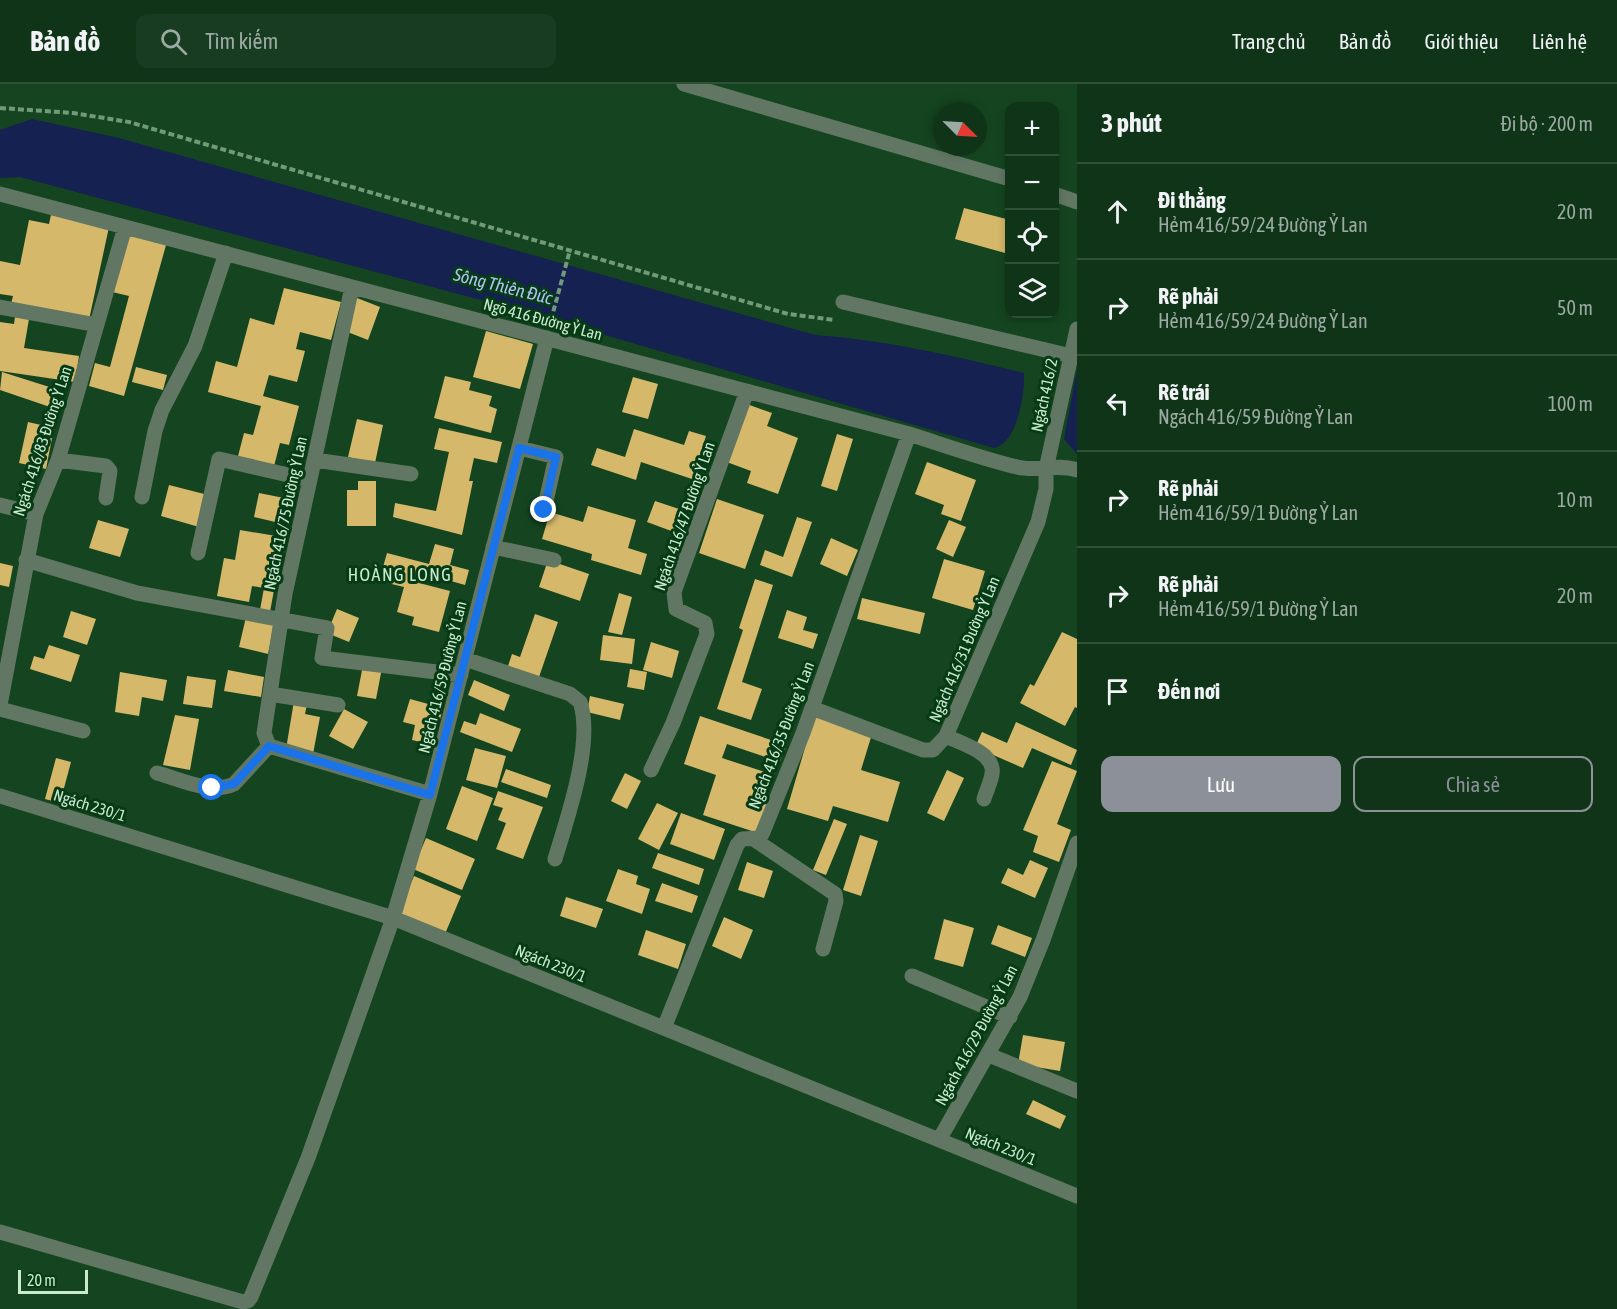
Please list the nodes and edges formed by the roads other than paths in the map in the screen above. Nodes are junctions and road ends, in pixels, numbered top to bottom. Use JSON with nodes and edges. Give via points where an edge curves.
{"nodes":[{"id":1,"x":684,"y":84,"type":"edge"},
{"id":2,"x":1005,"y":178,"type":"edge"},
{"id":3,"x":0,"y":194,"type":"edge"},
{"id":4,"x":1059,"y":196,"type":"edge"},
{"id":5,"x":1077,"y":202,"type":"edge"},
{"id":6,"x":125,"y":227,"type":"junction"},
{"id":7,"x":226,"y":253,"type":"junction"},
{"id":8,"x":352,"y":286,"type":"junction"},
{"id":9,"x":843,"y":302,"type":"dead end"},
{"id":10,"x":0,"y":307,"type":"edge"},
{"id":11,"x":97,"y":325,"type":"junction"},
{"id":12,"x":1077,"y":329,"type":"edge"},
{"id":13,"x":546,"y":338,"type":"junction"},
{"id":14,"x":1071,"y":356,"type":"junction"},
{"id":15,"x":747,"y":391,"type":"junction"},
{"id":16,"x":909,"y":434,"type":"junction"},
{"id":17,"x":519,"y":448,"type":"junction"},
{"id":18,"x":58,"y":460,"type":"junction"},
{"id":19,"x":315,"y":460,"type":"junction"},
{"id":20,"x":1046,"y":469,"type":"junction"},
{"id":21,"x":1077,"y":470,"type":"edge"},
{"id":22,"x":411,"y":474,"type":"dead end"},
{"id":23,"x":310,"y":480,"type":"junction"},
{"id":24,"x":142,"y":497,"type":"dead end"},
{"id":25,"x":106,"y":498,"type":"dead end"},
{"id":26,"x":0,"y":505,"type":"edge"},
{"id":27,"x":544,"y":510,"type":"dead end"},
{"id":28,"x":36,"y":514,"type":"junction"},
{"id":29,"x":493,"y":547,"type":"junction"},
{"id":30,"x":198,"y":553,"type":"dead end"},
{"id":31,"x":27,"y":560,"type":"junction"},
{"id":32,"x":554,"y":560,"type":"dead end"},
{"id":33,"x":282,"y":621,"type":"junction"},
{"id":34,"x":465,"y":659,"type":"junction"},
{"id":35,"x":461,"y":675,"type":"junction"},
{"id":36,"x":270,"y":694,"type":"junction"},
{"id":37,"x":338,"y":705,"type":"dead end"},
{"id":38,"x":0,"y":707,"type":"edge"},
{"id":39,"x":812,"y":708,"type":"junction"},
{"id":40,"x":83,"y":731,"type":"dead end"},
{"id":41,"x":946,"y":736,"type":"junction"},
{"id":42,"x":269,"y":746,"type":"junction"},
{"id":43,"x":651,"y":770,"type":"dead end"},
{"id":44,"x":157,"y":773,"type":"dead end"},
{"id":45,"x":430,"y":795,"type":"junction"},
{"id":46,"x":0,"y":796,"type":"edge"},
{"id":47,"x":984,"y":799,"type":"dead end"},
{"id":48,"x":755,"y":840,"type":"junction"},
{"id":49,"x":1077,"y":843,"type":"edge"},
{"id":50,"x":555,"y":859,"type":"dead end"},
{"id":51,"x":1073,"y":870,"type":"edge"},
{"id":52,"x":393,"y":918,"type":"junction"},
{"id":53,"x":823,"y":950,"type":"dead end"},
{"id":54,"x":912,"y":976,"type":"dead end"},
{"id":55,"x":1010,"y":1017,"type":"junction"},
{"id":56,"x":664,"y":1028,"type":"junction"},
{"id":57,"x":989,"y":1055,"type":"junction"},
{"id":58,"x":1077,"y":1091,"type":"edge"},
{"id":59,"x":939,"y":1140,"type":"junction"},
{"id":60,"x":1077,"y":1196,"type":"edge"},
{"id":61,"x":0,"y":1232,"type":"edge"}],
"edges":[{"from":1,"to":2,"type":"street"},
{"from":3,"to":6,"type":"street","name":"Ngõ 416 Đường Ỷ Lan"},
{"from":4,"to":5,"type":"street"},
{"from":6,"to":7,"type":"street","name":"Ngõ 416 Đường Ỷ Lan"},
{"from":6,"to":11,"type":"street","name":"Ngách 416/83 Đường Ỷ Lan"},
{"from":7,"to":8,"type":"street","name":"Ngõ 416 Đường Ỷ Lan"},
{"from":7,"to":24,"type":"street","via":[[195,346],[158,421]]},
{"from":8,"to":13,"type":"street","name":"Ngõ 416 Đường Ỷ Lan"},
{"from":8,"to":19,"type":"street","name":"Ngách 416/75 Đường Ỷ Lan"},
{"from":9,"to":14,"type":"street"},
{"from":10,"to":11,"type":"street"},
{"from":11,"to":18,"type":"street","name":"Ngách 416/83 Đường Ỷ Lan"},
{"from":12,"to":14,"type":"street","name":"Ngách 416/2"},
{"from":13,"to":15,"type":"street","name":"Ngõ 416 Đường Ỷ Lan"},
{"from":13,"to":17,"type":"street","name":"Ngách 416/59 Đường Ỷ Lan"},
{"from":14,"to":20,"type":"street","name":"Ngách 416/2"},
{"from":15,"to":16,"type":"street","name":"Ngõ 416 Đường Ỷ Lan"},
{"from":15,"to":43,"type":"street","name":"Ngách 416/47 Đường Ỷ Lan","via":[[674,592],[676,609],[705,623],[707,634]]},
{"from":16,"to":20,"type":"street","name":"Ngõ 416 Đường Ỷ Lan","via":[[1017,467]]},
{"from":16,"to":39,"type":"street","name":"Ngách 416/35 Đường Ỷ Lan"},
{"from":17,"to":27,"type":"street","via":[[556,457]]},
{"from":17,"to":29,"type":"street","name":"Ngách 416/59 Đường Ỷ Lan"},
{"from":18,"to":25,"type":"street","via":[[106,466],[110,471]]},
{"from":18,"to":28,"type":"street","name":"Ngách 416/83 Đường Ỷ Lan"},
{"from":19,"to":22,"type":"street"},
{"from":19,"to":23,"type":"street","name":"Ngách 416/75 Đường Ỷ Lan"},
{"from":20,"to":21,"type":"street","name":"Ngõ 416 Đường Ỷ Lan","via":[[1062,466]]},
{"from":20,"to":41,"type":"street","name":"Ngách 416/31 Đường Ỷ Lan","via":[[1045,497],[1038,522]]},
{"from":23,"to":30,"type":"street","via":[[219,459]]},
{"from":23,"to":33,"type":"street","name":"Ngách 416/75 Đường Ỷ Lan"},
{"from":26,"to":28,"type":"street"},
{"from":28,"to":31,"type":"street","name":"Ngách 416/83 Đường Ỷ Lan"},
{"from":29,"to":32,"type":"street"},
{"from":29,"to":34,"type":"street","name":"Ngách 416/59 Đường Ỷ Lan"},
{"from":31,"to":33,"type":"street","via":[[137,592]]},
{"from":31,"to":38,"type":"street","name":"Ngách 416/83 Đường Ỷ Lan"},
{"from":33,"to":35,"type":"street","via":[[327,628],[322,658]]},
{"from":33,"to":36,"type":"street","name":"Ngách 416/75 Đường Ỷ Lan"},
{"from":34,"to":35,"type":"street","name":"Ngách 416/59 Đường Ỷ Lan"},
{"from":34,"to":50,"type":"street","via":[[570,694],[580,702],[583,735],[578,777]]},
{"from":35,"to":45,"type":"street","name":"Ngách 416/59 Đường Ỷ Lan"},
{"from":36,"to":37,"type":"street"},
{"from":36,"to":42,"type":"street","name":"Ngách 416/75 Đường Ỷ Lan","via":[[264,733]]},
{"from":38,"to":40,"type":"street"},
{"from":39,"to":41,"type":"street","name":"Ngách 416/31 Đường Ỷ Lan","via":[[923,750],[933,750]]},
{"from":39,"to":48,"type":"street","name":"Ngách 416/35 Đường Ỷ Lan","via":[[763,832]]},
{"from":41,"to":47,"type":"street","via":[[983,754],[990,762],[993,769]]},
{"from":42,"to":44,"type":"street","via":[[227,787],[212,788]]},
{"from":42,"to":45,"type":"street"},
{"from":45,"to":52,"type":"street","name":"Ngách 416/59 Đường Ỷ Lan"},
{"from":46,"to":52,"type":"street","name":"Ngách 230/1"},
{"from":48,"to":53,"type":"street","via":[[835,894]]},
{"from":48,"to":56,"type":"street","name":"Ngách 416/35 Đường Ỷ Lan","via":[[742,839],[737,845]]},
{"from":49,"to":51,"type":"street","name":"Ngách 416/29 Đường Ỷ Lan"},
{"from":51,"to":55,"type":"street","name":"Ngách 416/29 Đường Ỷ Lan"},
{"from":52,"to":56,"type":"street","name":"Ngách 230/1"},
{"from":52,"to":61,"type":"street","name":"Ngách 416/59 Đường Ỷ Lan","via":[[308,1158],[248,1301]]},
{"from":54,"to":55,"type":"street"},
{"from":55,"to":57,"type":"street","name":"Ngách 416/29 Đường Ỷ Lan"},
{"from":56,"to":59,"type":"street","name":"Ngách 230/1"},
{"from":57,"to":58,"type":"street"},
{"from":57,"to":59,"type":"street","name":"Ngách 416/29 Đường Ỷ Lan"},
{"from":59,"to":60,"type":"street","name":"Ngách 230/1"}]}
